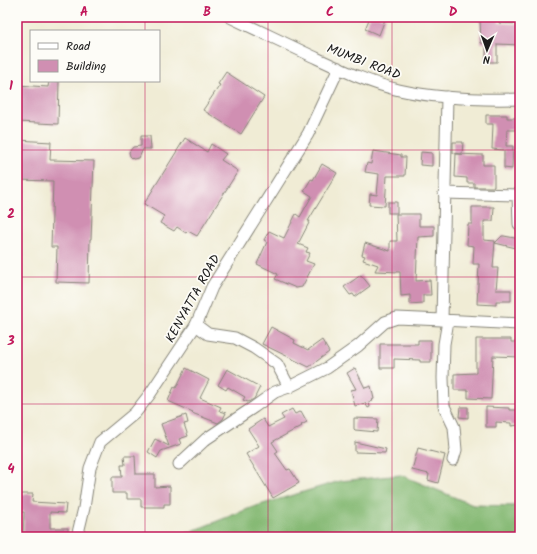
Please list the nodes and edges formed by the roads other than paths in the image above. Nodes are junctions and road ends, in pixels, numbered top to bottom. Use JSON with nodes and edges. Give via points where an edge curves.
{"nodes":[{"id":1,"x":230,"y":17,"type":"edge"},
{"id":2,"x":339,"y":68,"type":"junction"},
{"id":3,"x":447,"y":97,"type":"junction"},
{"id":4,"x":520,"y":99,"type":"edge"},
{"id":5,"x":444,"y":193,"type":"junction"},
{"id":6,"x":519,"y":224,"type":"dead end"},
{"id":7,"x":445,"y":321,"type":"junction"},
{"id":8,"x":520,"y":324,"type":"edge"},
{"id":9,"x":196,"y":325,"type":"junction"},
{"id":10,"x":289,"y":387,"type":"junction"},
{"id":11,"x":454,"y":460,"type":"dead end"},
{"id":12,"x":179,"y":464,"type":"dead end"},
{"id":13,"x":77,"y":537,"type":"edge"}],
"edges":[{"from":1,"to":2,"type":"street","name":"MUMBI ROAD"},
{"from":2,"to":3,"type":"street","name":"MUMBI ROAD","via":[[400,90]]},
{"from":2,"to":9,"type":"street","name":"KENYATTA ROAD","via":[[308,134],[212,287]]},
{"from":3,"to":4,"type":"street","name":"MUMBI ROAD"},
{"from":3,"to":5,"type":"street"},
{"from":5,"to":6,"type":"street","via":[[518,195]]},
{"from":5,"to":7,"type":"street"},
{"from":7,"to":8,"type":"street"},
{"from":7,"to":10,"type":"street","via":[[397,318],[385,322],[358,346],[327,368]]},
{"from":7,"to":11,"type":"street","via":[[444,406],[454,427]]},
{"from":9,"to":10,"type":"street","via":[[208,334],[235,338],[254,348],[277,364]]},
{"from":9,"to":13,"type":"street","name":"KENYATTA ROAD","via":[[135,413],[100,442],[90,468]]},
{"from":10,"to":12,"type":"street","via":[[276,392],[206,439]]}]}
